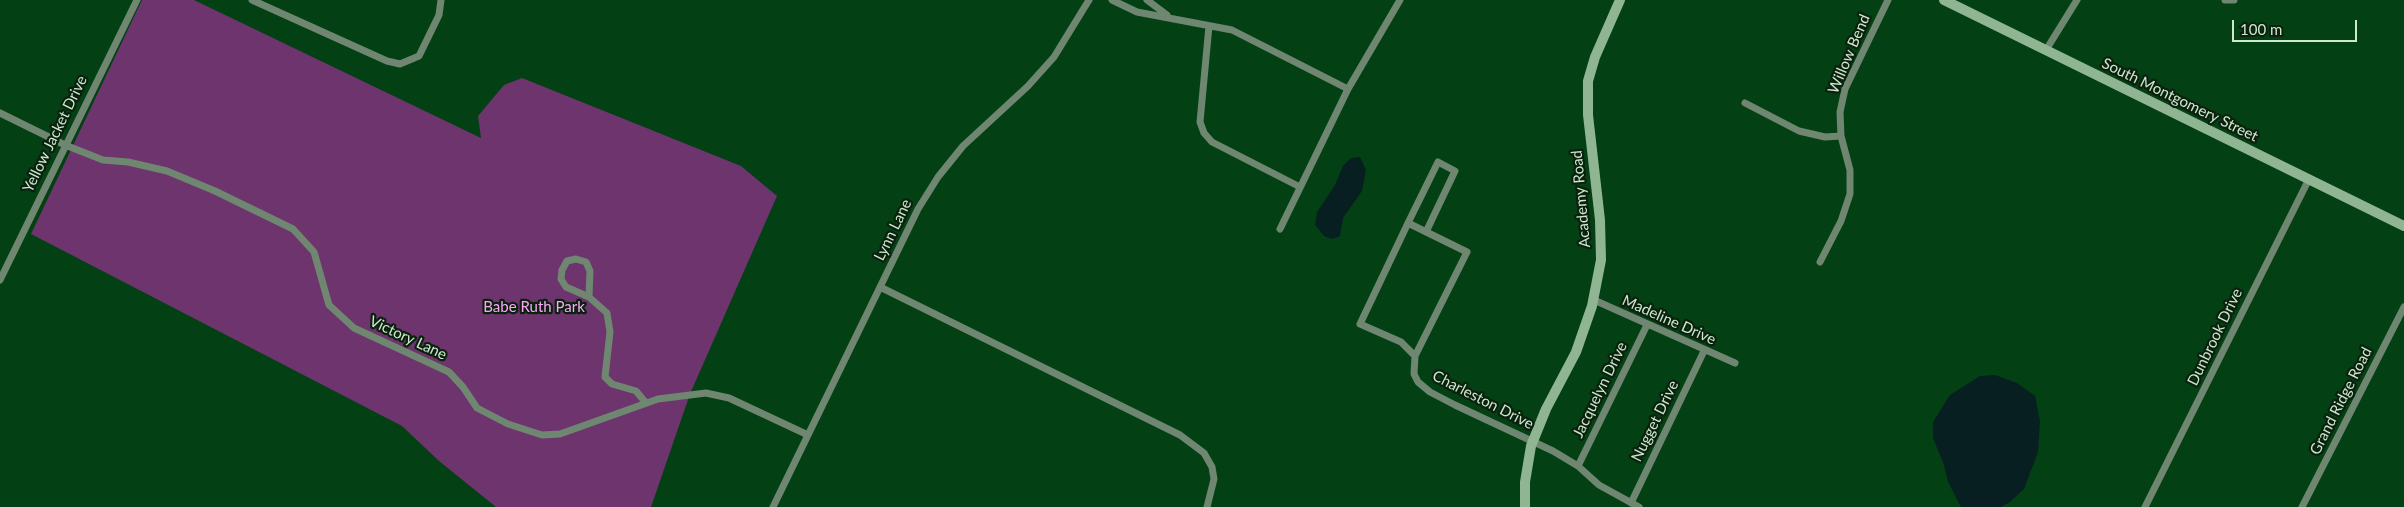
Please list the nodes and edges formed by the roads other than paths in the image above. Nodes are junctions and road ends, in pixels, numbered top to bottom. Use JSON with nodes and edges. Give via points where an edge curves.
{"nodes":[{"id":1,"x":137,"y":0,"type":"edge"},
{"id":2,"x":252,"y":0,"type":"edge"},
{"id":3,"x":442,"y":0,"type":"edge"},
{"id":4,"x":1089,"y":0,"type":"edge"},
{"id":5,"x":1112,"y":0,"type":"edge"},
{"id":6,"x":1146,"y":0,"type":"edge"},
{"id":7,"x":1400,"y":0,"type":"edge"},
{"id":8,"x":1620,"y":0,"type":"edge"},
{"id":9,"x":1888,"y":0,"type":"edge"},
{"id":10,"x":1944,"y":0,"type":"edge"},
{"id":11,"x":2077,"y":0,"type":"edge"},
{"id":12,"x":2225,"y":0,"type":"edge"},
{"id":13,"x":2234,"y":0,"type":"edge"},
{"id":14,"x":1169,"y":16,"type":"junction"},
{"id":15,"x":1208,"y":26,"type":"junction"},
{"id":16,"x":2046,"y":50,"type":"junction"},
{"id":17,"x":1348,"y":89,"type":"junction"},
{"id":18,"x":1745,"y":103,"type":"dead end"},
{"id":19,"x":0,"y":112,"type":"edge"},
{"id":20,"x":1841,"y":136,"type":"junction"},
{"id":21,"x":65,"y":145,"type":"junction"},
{"id":22,"x":2309,"y":179,"type":"junction"},
{"id":23,"x":1300,"y":187,"type":"junction"},
{"id":24,"x":1408,"y":223,"type":"junction"},
{"id":25,"x":2404,"y":226,"type":"edge"},
{"id":26,"x":1280,"y":229,"type":"dead end"},
{"id":27,"x":1426,"y":232,"type":"junction"},
{"id":28,"x":1820,"y":262,"type":"dead end"},
{"id":29,"x":0,"y":280,"type":"edge"},
{"id":30,"x":880,"y":287,"type":"junction"},
{"id":31,"x":589,"y":297,"type":"junction"},
{"id":32,"x":1594,"y":300,"type":"junction"},
{"id":33,"x":2404,"y":307,"type":"edge"},
{"id":34,"x":1647,"y":325,"type":"junction"},
{"id":35,"x":1704,"y":351,"type":"junction"},
{"id":36,"x":1415,"y":356,"type":"junction"},
{"id":37,"x":1735,"y":363,"type":"dead end"},
{"id":38,"x":646,"y":403,"type":"junction"},
{"id":39,"x":808,"y":435,"type":"junction"},
{"id":40,"x":1533,"y":441,"type":"junction"},
{"id":41,"x":1578,"y":466,"type":"junction"},
{"id":42,"x":1630,"y":503,"type":"junction"},
{"id":43,"x":773,"y":507,"type":"edge"},
{"id":44,"x":1207,"y":507,"type":"edge"},
{"id":45,"x":1525,"y":507,"type":"edge"},
{"id":46,"x":1639,"y":507,"type":"edge"},
{"id":47,"x":2145,"y":507,"type":"edge"},
{"id":48,"x":2302,"y":507,"type":"edge"}],
"edges":[{"from":1,"to":21,"type":"street","name":"Yellow Jacket Drive"},
{"from":2,"to":3,"type":"street","via":[[400,64],[419,56],[439,15]]},
{"from":4,"to":30,"type":"street","name":"Lynn Lane","via":[[1054,57],[1028,86],[963,146],[938,177],[918,209]]},
{"from":5,"to":14,"type":"street","via":[[1137,12]]},
{"from":6,"to":14,"type":"street"},
{"from":7,"to":17,"type":"street"},
{"from":8,"to":32,"type":"street","name":"Academy Road","via":[[1588,81],[1588,115],[1600,220],[1600,260]]},
{"from":9,"to":20,"type":"street","name":"Willow Bend","via":[[1845,89],[1840,112]]},
{"from":10,"to":16,"type":"street","name":"South Montgomery Street"},
{"from":11,"to":16,"type":"street"},
{"from":12,"to":13,"type":"street"},
{"from":14,"to":15,"type":"street"},
{"from":15,"to":17,"type":"street","via":[[1232,30]]},
{"from":15,"to":23,"type":"street","via":[[1200,122],[1204,133],[1212,142]]},
{"from":16,"to":22,"type":"street","name":"South Montgomery Street"},
{"from":17,"to":23,"type":"street"},
{"from":18,"to":20,"type":"street","via":[[1799,131],[1825,137]]},
{"from":19,"to":21,"type":"street","name":"Victory Lane"},
{"from":20,"to":28,"type":"street","name":"Willow Bend","via":[[1850,170],[1850,194],[1841,221]]},
{"from":21,"to":29,"type":"street","name":"Yellow Jacket Drive"},
{"from":21,"to":38,"type":"street","name":"Victory Lane","via":[[103,160],[168,171],[293,229],[314,252],[330,305],[354,328],[449,372],[478,408],[508,424],[542,435],[560,434]]},
{"from":22,"to":25,"type":"street","name":"South Montgomery Street"},
{"from":22,"to":47,"type":"street","name":"Dunbrook Drive"},
{"from":23,"to":26,"type":"street"},
{"from":24,"to":27,"type":"street"},
{"from":24,"to":27,"type":"street","via":[[1438,162],[1455,171]]},
{"from":24,"to":36,"type":"street","via":[[1360,324],[1401,342]]},
{"from":27,"to":36,"type":"street","via":[[1467,252]]},
{"from":30,"to":39,"type":"street","name":"Lynn Lane"},
{"from":30,"to":44,"type":"street","via":[[1188,440],[1204,453],[1212,467],[1214,479]]},
{"from":31,"to":31,"type":"street","via":[[590,271],[586,262],[567,261],[561,279],[566,287]]},
{"from":31,"to":38,"type":"street","via":[[607,313],[610,332],[605,377],[612,384],[636,391]]},
{"from":32,"to":34,"type":"street","name":"Madeline Drive"},
{"from":32,"to":40,"type":"street","name":"Academy Road","via":[[1576,352]]},
{"from":33,"to":48,"type":"street","name":"Grand Ridge Road"},
{"from":34,"to":35,"type":"street","name":"Madeline Drive"},
{"from":34,"to":41,"type":"street","name":"Jacquelyn Drive"},
{"from":35,"to":37,"type":"street","name":"Madeline Drive"},
{"from":35,"to":42,"type":"street","name":"Nugget Drive"},
{"from":36,"to":40,"type":"street","name":"Charleston Drive","via":[[1414,374],[1430,392]]},
{"from":38,"to":39,"type":"street","name":"Victory Lane","via":[[706,393],[729,398]]},
{"from":39,"to":43,"type":"street","name":"Lynn Lane"},
{"from":40,"to":41,"type":"street","name":"Charleston Drive"},
{"from":40,"to":45,"type":"street","name":"Academy Road","via":[[1525,482]]},
{"from":41,"to":42,"type":"street","name":"Charleston Drive"},
{"from":42,"to":46,"type":"street","name":"Charleston Drive"}]}
